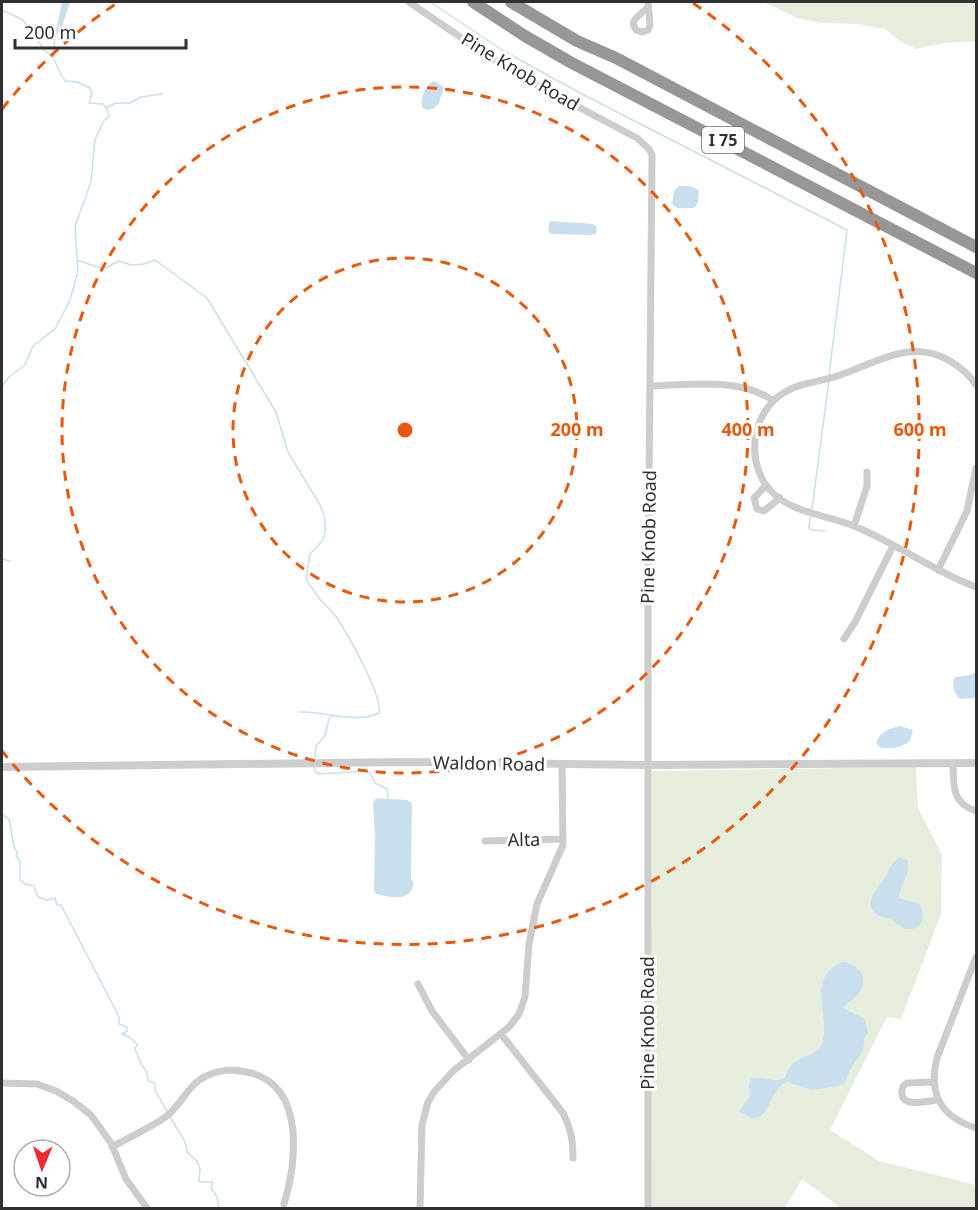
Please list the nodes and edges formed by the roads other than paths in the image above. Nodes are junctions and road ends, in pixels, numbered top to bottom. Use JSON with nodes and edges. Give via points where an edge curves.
{"nodes":[{"id":1,"x":410,"y":2,"type":"edge"},
{"id":2,"x":473,"y":2,"type":"edge"},
{"id":3,"x":511,"y":2,"type":"edge"},
{"id":4,"x":976,"y":247,"type":"edge"},
{"id":5,"x":976,"y":273,"type":"edge"},
{"id":6,"x":976,"y":385,"type":"edge"},
{"id":7,"x":651,"y":386,"type":"junction"},
{"id":8,"x":772,"y":400,"type":"junction"},
{"id":9,"x":976,"y":468,"type":"edge"},
{"id":10,"x":867,"y":472,"type":"dead end"},
{"id":11,"x":766,"y":485,"type":"junction"},
{"id":12,"x":780,"y":498,"type":"junction"},
{"id":13,"x":854,"y":526,"type":"junction"},
{"id":14,"x":893,"y":546,"type":"junction"},
{"id":15,"x":938,"y":570,"type":"junction"},
{"id":16,"x":976,"y":587,"type":"edge"},
{"id":17,"x":844,"y":639,"type":"dead end"},
{"id":18,"x":953,"y":763,"type":"junction"},
{"id":19,"x":976,"y":763,"type":"edge"},
{"id":20,"x":562,"y":765,"type":"junction"},
{"id":21,"x":649,"y":765,"type":"junction"},
{"id":22,"x":2,"y":767,"type":"edge"},
{"id":23,"x":976,"y":811,"type":"edge"},
{"id":24,"x":563,"y":839,"type":"junction"},
{"id":25,"x":485,"y":841,"type":"dead end"},
{"id":26,"x":976,"y":957,"type":"edge"},
{"id":27,"x":418,"y":984,"type":"dead end"},
{"id":28,"x":501,"y":1034,"type":"junction"},
{"id":29,"x":469,"y":1060,"type":"junction"},
{"id":30,"x":934,"y":1082,"type":"junction"},
{"id":31,"x":2,"y":1083,"type":"edge"},
{"id":32,"x":937,"y":1100,"type":"junction"},
{"id":33,"x":976,"y":1128,"type":"edge"},
{"id":34,"x":112,"y":1147,"type":"junction"},
{"id":35,"x":573,"y":1158,"type":"dead end"},
{"id":36,"x":284,"y":1204,"type":"dead end"},
{"id":37,"x":147,"y":1209,"type":"edge"},
{"id":38,"x":420,"y":1209,"type":"edge"},
{"id":39,"x":648,"y":1209,"type":"edge"}],
"edges":[{"from":1,"to":7,"type":"street","name":"Pine Knob Road","via":[[488,56],[637,138],[649,149]]},
{"from":2,"to":5,"type":"highway","number":"I 75","via":[[570,62]]},
{"from":3,"to":4,"type":"highway","number":"I 75","via":[[577,41]]},
{"from":6,"to":8,"type":"street","via":[[962,368],[942,357],[908,350],[835,377],[810,382]]},
{"from":7,"to":8,"type":"street","via":[[740,386]]},
{"from":7,"to":21,"type":"street","name":"Pine Knob Road"},
{"from":8,"to":11,"type":"street","via":[[755,438],[754,454]]},
{"from":9,"to":15,"type":"street","via":[[967,511]]},
{"from":10,"to":13,"type":"street","via":[[867,486]]},
{"from":11,"to":12,"type":"street"},
{"from":11,"to":12,"type":"street","via":[[754,498],[757,508],[764,511]]},
{"from":12,"to":13,"type":"street","via":[[792,507]]},
{"from":13,"to":14,"type":"street"},
{"from":14,"to":15,"type":"street"},
{"from":14,"to":17,"type":"street"},
{"from":15,"to":16,"type":"street"},
{"from":18,"to":19,"type":"street","name":"Waldon Road"},
{"from":18,"to":21,"type":"street","name":"Waldon Road"},
{"from":18,"to":23,"type":"street","via":[[956,797],[965,808]]},
{"from":20,"to":21,"type":"street","name":"Waldon Road"},
{"from":20,"to":22,"type":"street","name":"Waldon Road","via":[[395,762]]},
{"from":20,"to":24,"type":"street"},
{"from":21,"to":39,"type":"street","name":"Pine Knob Road"},
{"from":24,"to":25,"type":"street","name":"Alta"},
{"from":24,"to":28,"type":"street","via":[[537,904],[522,1006]]},
{"from":26,"to":30,"type":"street","via":[[937,1058]]},
{"from":27,"to":29,"type":"street","via":[[432,1011]]},
{"from":28,"to":29,"type":"street"},
{"from":28,"to":35,"type":"street","via":[[563,1113],[570,1127]]},
{"from":29,"to":38,"type":"street","via":[[443,1082],[423,1114]]},
{"from":30,"to":32,"type":"street"},
{"from":30,"to":32,"type":"street","via":[[907,1083],[901,1097],[910,1102]]},
{"from":31,"to":34,"type":"street","via":[[37,1084],[56,1091],[91,1115]]},
{"from":32,"to":33,"type":"street","via":[[951,1117]]},
{"from":34,"to":36,"type":"street","via":[[168,1115],[204,1077],[221,1070],[261,1076],[275,1088],[292,1117],[291,1181]]},
{"from":34,"to":37,"type":"street","via":[[126,1179]]}]}
